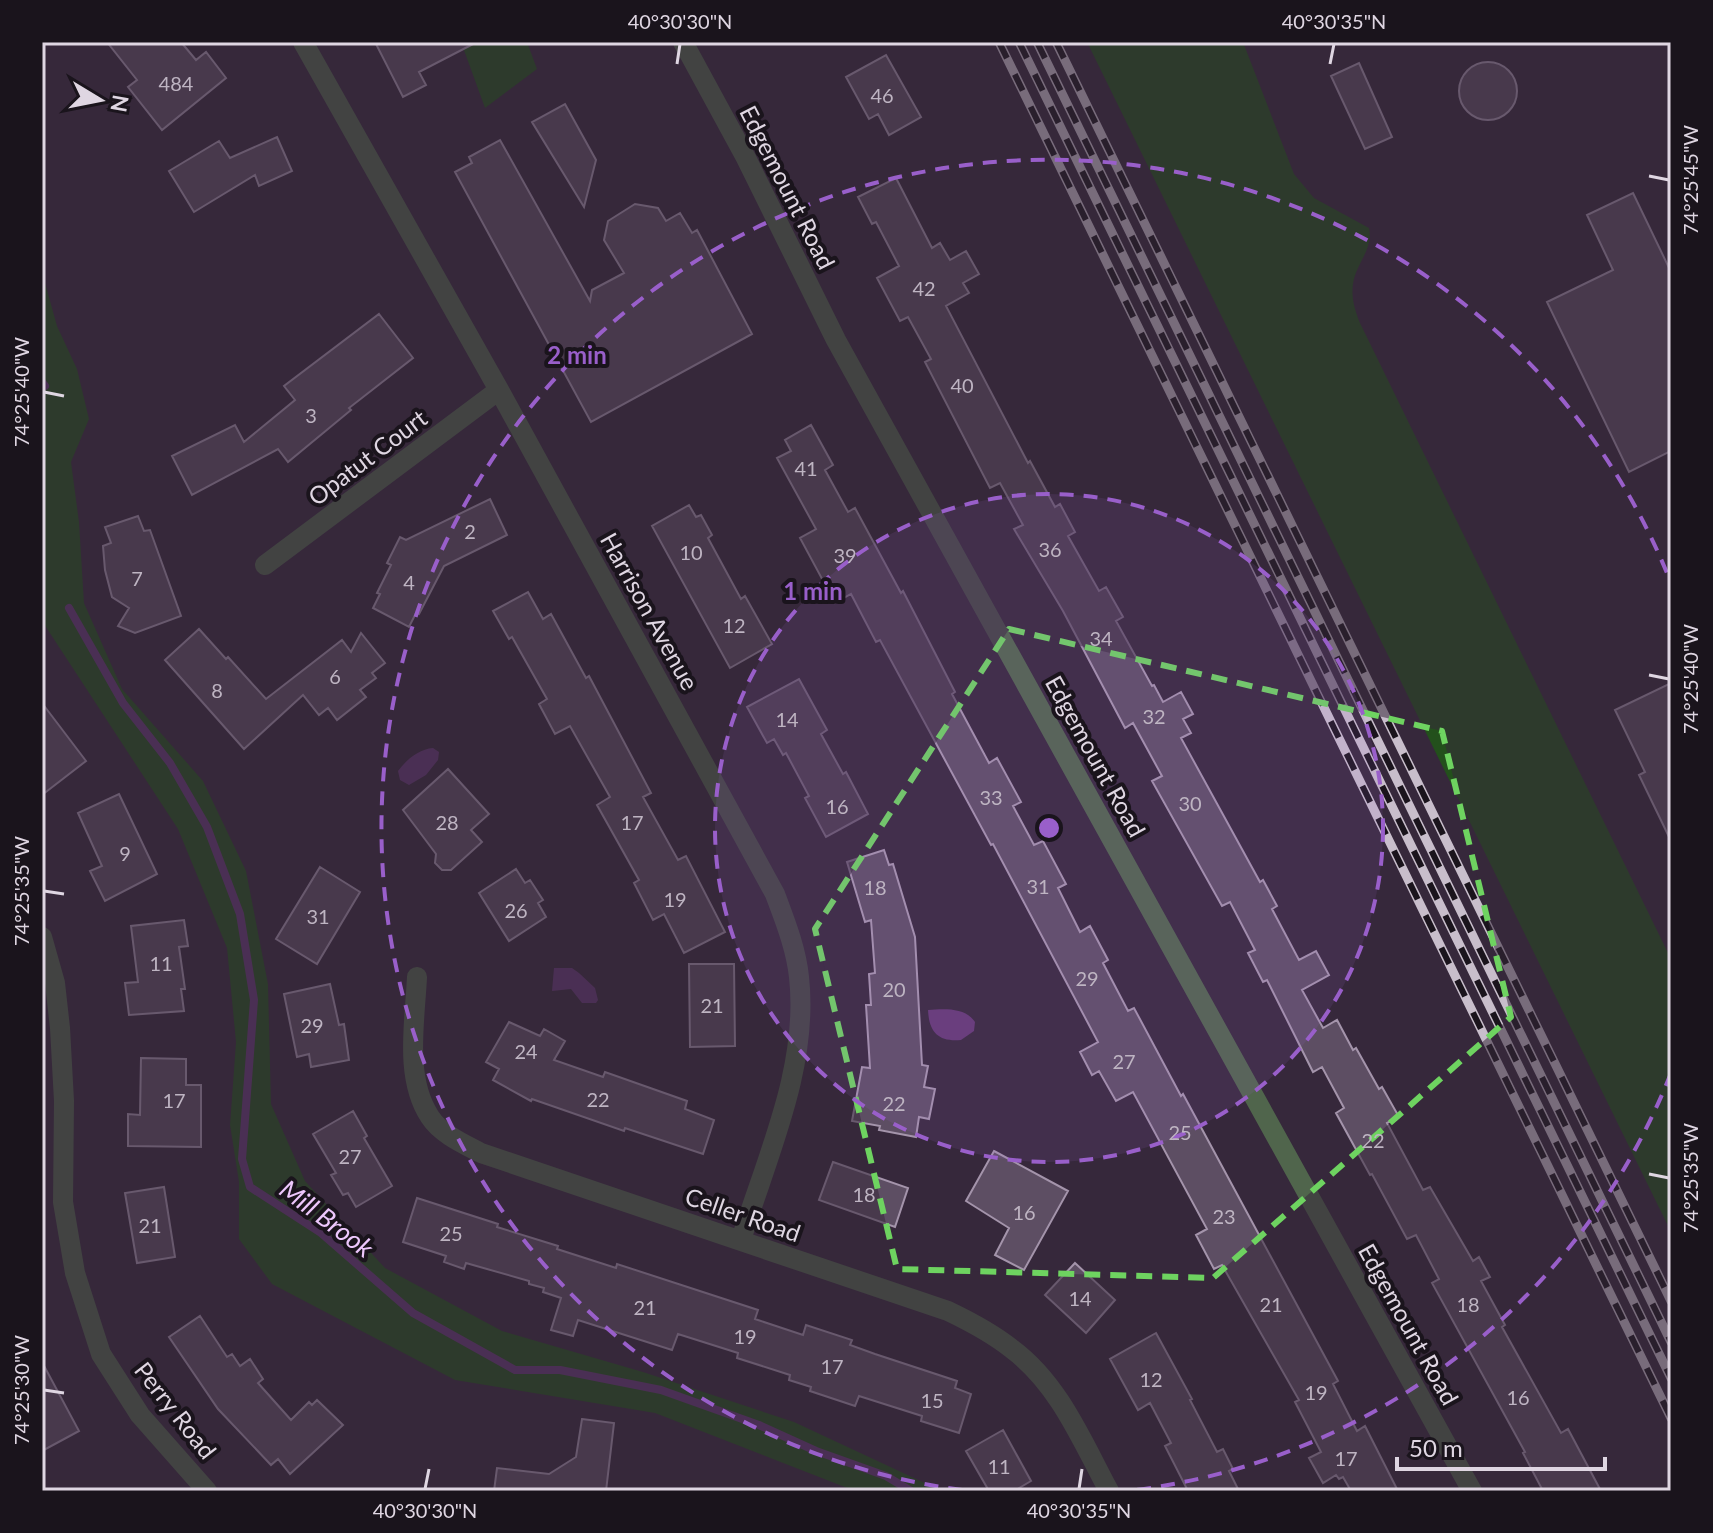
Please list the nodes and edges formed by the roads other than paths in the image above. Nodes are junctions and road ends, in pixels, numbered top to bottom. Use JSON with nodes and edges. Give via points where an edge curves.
{"nodes":[{"id":1,"x":303,"y":42,"type":"edge"},
{"id":2,"x":683,"y":42,"type":"edge"},
{"id":3,"x":499,"y":390,"type":"junction"},
{"id":4,"x":265,"y":565,"type":"dead end"},
{"id":5,"x":42,"y":937,"type":"edge"},
{"id":6,"x":417,"y":977,"type":"dead end"},
{"id":7,"x":51,"y":1029,"type":"edge"},
{"id":8,"x":741,"y":1240,"type":"junction"},
{"id":9,"x":207,"y":1491,"type":"edge"},
{"id":10,"x":1109,"y":1491,"type":"edge"},
{"id":11,"x":1472,"y":1491,"type":"edge"}],
"edges":[{"from":1,"to":3,"type":"street","name":"Harrison Avenue"},
{"from":2,"to":11,"type":"street","name":"Edgemount Road","via":[[836,340]]},
{"from":3,"to":4,"type":"street","name":"Opatut Court"},
{"from":3,"to":8,"type":"street","name":"Harrison Avenue","via":[[775,894],[790,934],[799,990],[795,1061]]},
{"from":5,"to":7,"type":"street","name":"Perry Road","via":[[55,983]]},
{"from":6,"to":8,"type":"street","name":"Celler Road","via":[[414,1062],[419,1095],[431,1119],[454,1139],[481,1153]]},
{"from":7,"to":9,"type":"street","name":"Perry Road","via":[[64,1101],[63,1202],[75,1273],[101,1354],[140,1415]]},
{"from":8,"to":10,"type":"street","name":"Celler Road","via":[[948,1311],[984,1329],[1014,1350],[1060,1401]]}]}
